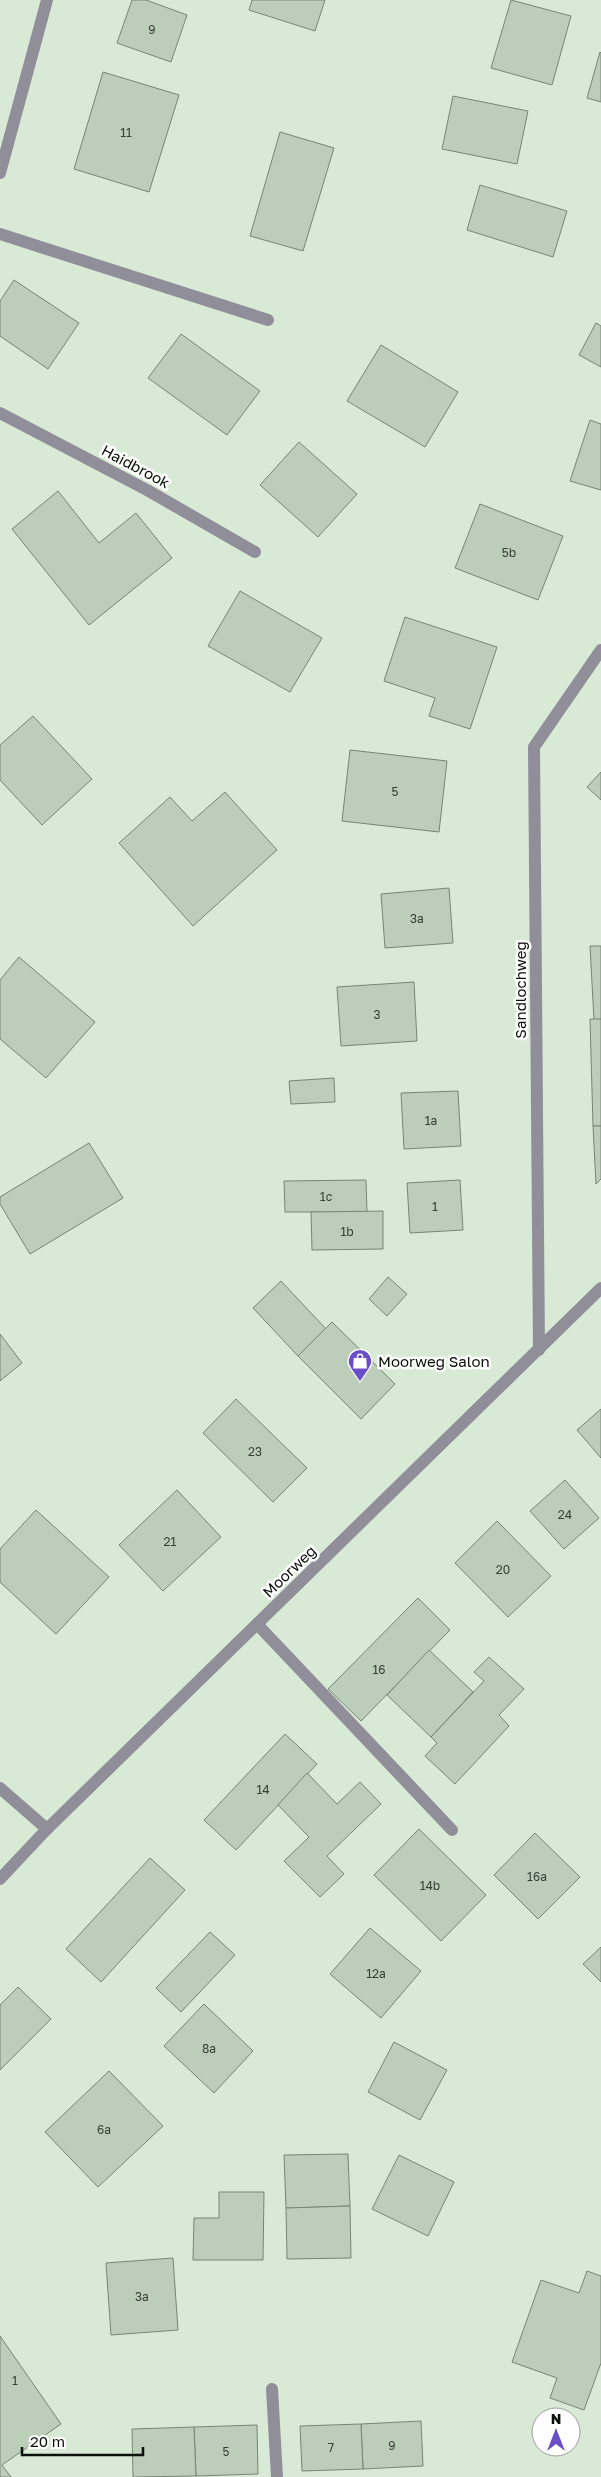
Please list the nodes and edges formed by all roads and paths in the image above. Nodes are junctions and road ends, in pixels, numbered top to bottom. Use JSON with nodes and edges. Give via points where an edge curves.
{"nodes":[{"id":1,"x":47,"y":0,"type":"edge"},
{"id":2,"x":0,"y":173,"type":"edge"},
{"id":3,"x":0,"y":234,"type":"edge"},
{"id":4,"x":268,"y":320,"type":"dead end"},
{"id":5,"x":0,"y":413,"type":"edge"},
{"id":6,"x":255,"y":552,"type":"dead end"},
{"id":7,"x":601,"y":650,"type":"edge"},
{"id":8,"x":601,"y":1288,"type":"edge"},
{"id":9,"x":539,"y":1350,"type":"junction"},
{"id":10,"x":257,"y":1624,"type":"junction"},
{"id":11,"x":0,"y":1788,"type":"edge"},
{"id":12,"x":47,"y":1829,"type":"junction"},
{"id":13,"x":452,"y":1830,"type":"dead end"},
{"id":14,"x":0,"y":1879,"type":"edge"},
{"id":15,"x":272,"y":2390,"type":"dead end"},
{"id":16,"x":277,"y":2477,"type":"edge"}],
"edges":[{"from":1,"to":2,"type":"street"},
{"from":3,"to":4,"type":"street"},
{"from":5,"to":6,"type":"street","name":"Haidbrook","via":[[147,490]]},
{"from":7,"to":9,"type":"street","name":"Sandlochweg","via":[[534,747]]},
{"from":8,"to":9,"type":"street","name":"Moorweg"},
{"from":9,"to":10,"type":"street","name":"Moorweg"},
{"from":10,"to":12,"type":"street","name":"Moorweg"},
{"from":10,"to":13,"type":"street"},
{"from":11,"to":12,"type":"street"},
{"from":12,"to":14,"type":"street","name":"Moorweg"},
{"from":15,"to":16,"type":"street"}]}
